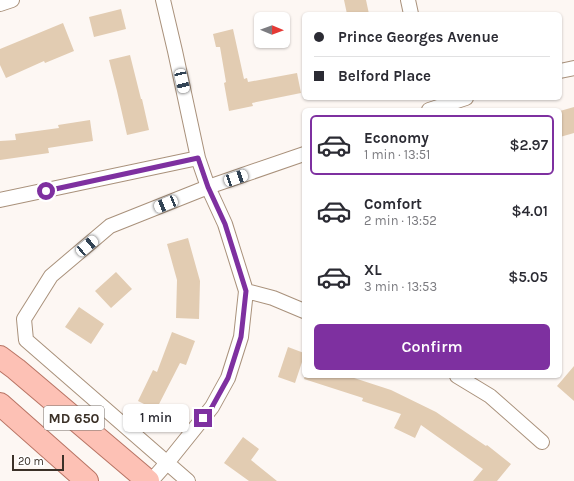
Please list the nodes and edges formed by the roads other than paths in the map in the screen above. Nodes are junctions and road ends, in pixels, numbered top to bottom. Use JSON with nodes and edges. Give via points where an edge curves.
{"nodes":[{"id":1,"x":12,"y":0,"type":"edge"},
{"id":2,"x":163,"y":0,"type":"edge"},
{"id":3,"x":408,"y":0,"type":"edge"},
{"id":4,"x":0,"y":4,"type":"edge"},
{"id":5,"x":411,"y":12,"type":"edge"},
{"id":6,"x":574,"y":68,"type":"edge"},
{"id":7,"x":562,"y":71,"type":"edge"},
{"id":8,"x":457,"y":100,"type":"edge"},
{"id":9,"x":431,"y":106,"type":"edge"},
{"id":10,"x":302,"y":155,"type":"edge"},
{"id":11,"x":198,"y":158,"type":"junction"},
{"id":12,"x":208,"y":187,"type":"junction"},
{"id":13,"x":0,"y":200,"type":"edge"},
{"id":14,"x":246,"y":291,"type":"junction"},
{"id":15,"x":302,"y":309,"type":"edge"},
{"id":16,"x":0,"y":357,"type":"edge"},
{"id":17,"x":459,"y":378,"type":"edge"},
{"id":18,"x":0,"y":404,"type":"edge"},
{"id":19,"x":542,"y":442,"type":"dead end"},
{"id":20,"x":167,"y":463,"type":"junction"},
{"id":21,"x":87,"y":481,"type":"edge"},
{"id":22,"x":148,"y":481,"type":"edge"},
{"id":23,"x":151,"y":481,"type":"edge"},
{"id":24,"x":188,"y":481,"type":"edge"}],
"edges":[{"from":1,"to":4,"type":"street"},
{"from":2,"to":11,"type":"street"},
{"from":3,"to":5,"type":"street"},
{"from":6,"to":7,"type":"street"},
{"from":8,"to":9,"type":"street"},
{"from":10,"to":12,"type":"street"},
{"from":11,"to":12,"type":"street"},
{"from":11,"to":13,"type":"street"},
{"from":12,"to":14,"type":"street","via":[[225,224]]},
{"from":12,"to":20,"type":"street","via":[[110,226],[51,276],[24,318],[26,340]]},
{"from":14,"to":15,"type":"street"},
{"from":14,"to":20,"type":"street","via":[[241,337],[228,378],[212,407]]},
{"from":16,"to":22,"type":"main road","number":"MD 650"},
{"from":17,"to":19,"type":"street","via":[[490,396]]},
{"from":18,"to":21,"type":"main road","number":"MD 650"},
{"from":20,"to":23,"type":"street"},
{"from":20,"to":24,"type":"street"}]}
